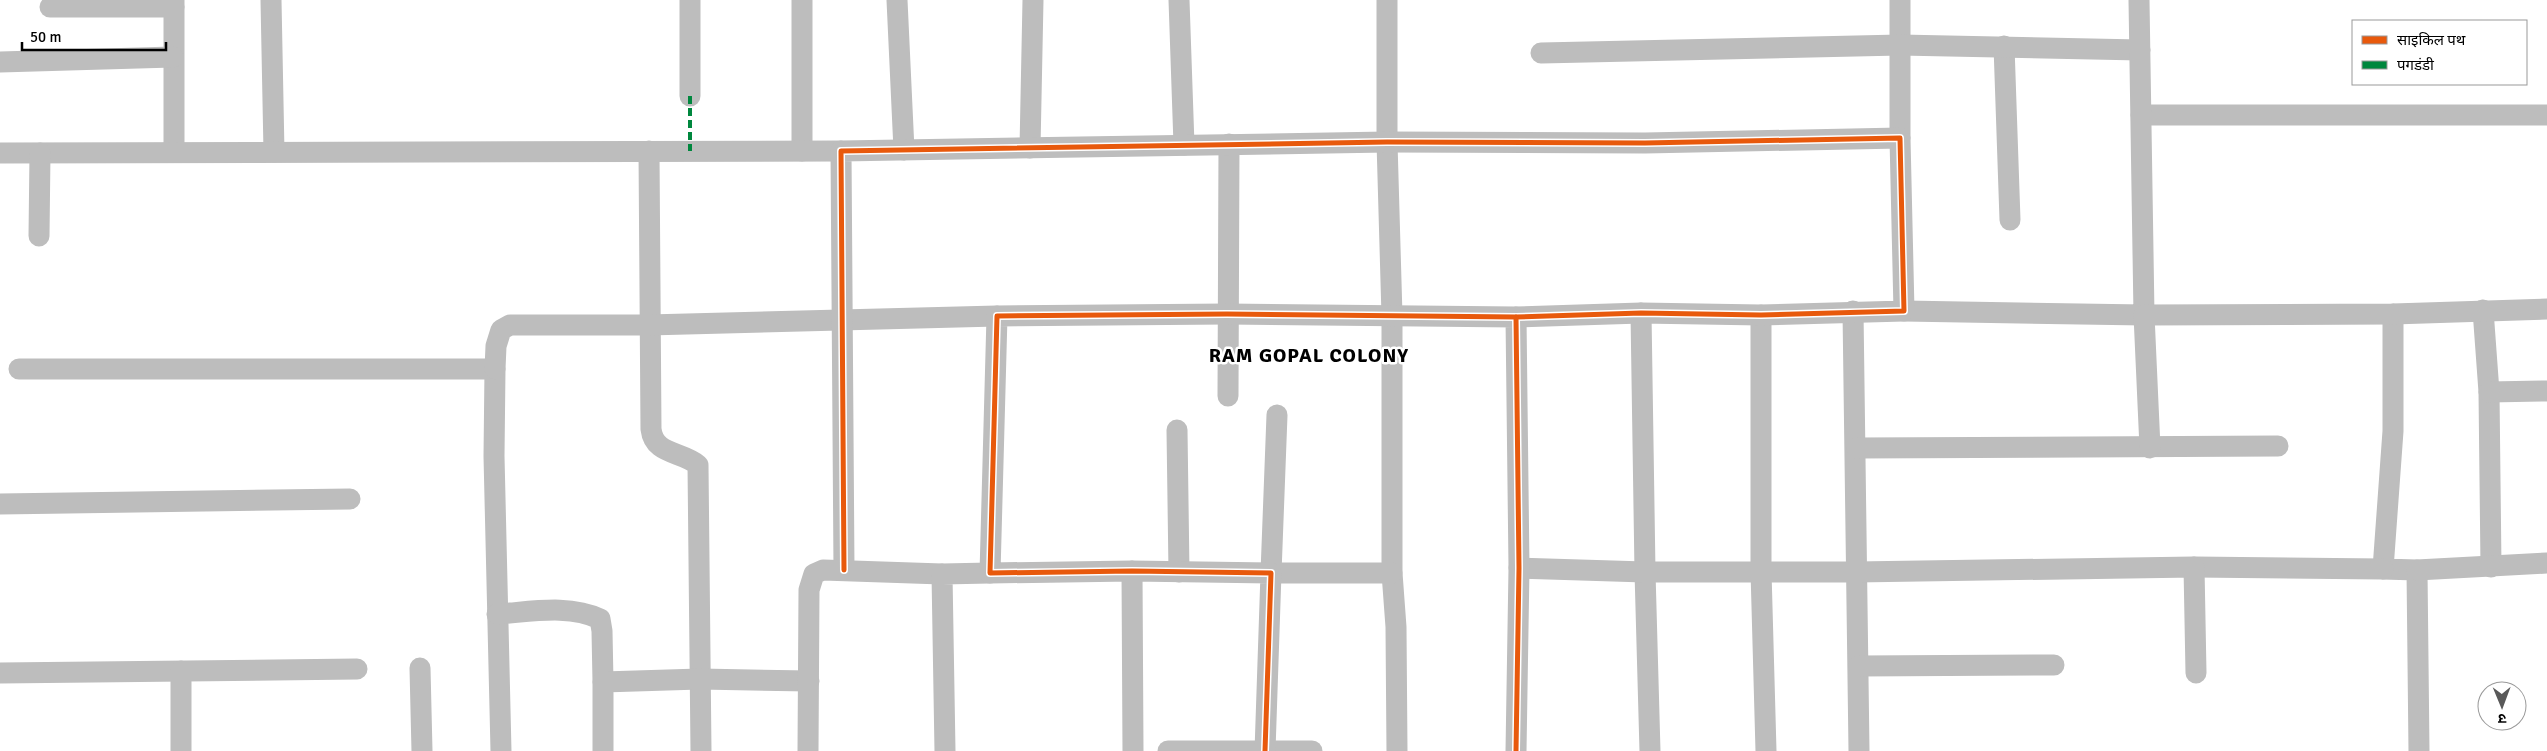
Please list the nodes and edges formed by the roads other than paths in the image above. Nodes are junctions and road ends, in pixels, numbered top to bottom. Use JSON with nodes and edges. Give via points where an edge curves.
{"nodes":[{"id":1,"x":271,"y":0,"type":"edge"},
{"id":2,"x":690,"y":0,"type":"edge"},
{"id":3,"x":802,"y":0,"type":"edge"},
{"id":4,"x":897,"y":0,"type":"edge"},
{"id":5,"x":1033,"y":0,"type":"edge"},
{"id":6,"x":1179,"y":0,"type":"edge"},
{"id":7,"x":1387,"y":0,"type":"edge"},
{"id":8,"x":1900,"y":0,"type":"edge"},
{"id":9,"x":2139,"y":0,"type":"edge"},
{"id":10,"x":174,"y":3,"type":"edge"},
{"id":11,"x":50,"y":7,"type":"dead end"},
{"id":12,"x":1900,"y":45,"type":"junction"},
{"id":13,"x":2004,"y":46,"type":"junction"},
{"id":14,"x":2140,"y":50,"type":"junction"},
{"id":15,"x":1541,"y":53,"type":"dead end"},
{"id":16,"x":173,"y":57,"type":"junction"},
{"id":17,"x":0,"y":62,"type":"edge"},
{"id":18,"x":690,"y":96,"type":"dead end"},
{"id":19,"x":2141,"y":115,"type":"junction"},
{"id":20,"x":2547,"y":115,"type":"edge"},
{"id":21,"x":1900,"y":138,"type":"junction"},
{"id":22,"x":1387,"y":142,"type":"junction"},
{"id":23,"x":1229,"y":144,"type":"junction"},
{"id":24,"x":1184,"y":145,"type":"junction"},
{"id":25,"x":1030,"y":148,"type":"junction"},
{"id":26,"x":904,"y":150,"type":"junction"},
{"id":27,"x":174,"y":151,"type":"junction"},
{"id":28,"x":649,"y":151,"type":"junction"},
{"id":29,"x":802,"y":151,"type":"junction"},
{"id":30,"x":841,"y":151,"type":"junction"},
{"id":31,"x":274,"y":152,"type":"junction"},
{"id":32,"x":0,"y":153,"type":"edge"},
{"id":33,"x":40,"y":153,"type":"junction"},
{"id":34,"x":2010,"y":220,"type":"dead end"},
{"id":35,"x":39,"y":236,"type":"dead end"},
{"id":36,"x":2547,"y":309,"type":"edge"},
{"id":37,"x":2483,"y":310,"type":"junction"},
{"id":38,"x":1904,"y":311,"type":"junction"},
{"id":39,"x":1854,"y":312,"type":"junction"},
{"id":40,"x":1641,"y":313,"type":"junction"},
{"id":41,"x":1228,"y":314,"type":"junction"},
{"id":42,"x":2393,"y":314,"type":"junction"},
{"id":43,"x":1761,"y":315,"type":"junction"},
{"id":44,"x":2144,"y":315,"type":"junction"},
{"id":45,"x":997,"y":316,"type":"junction"},
{"id":46,"x":1392,"y":316,"type":"junction"},
{"id":47,"x":1516,"y":317,"type":"junction"},
{"id":48,"x":842,"y":319,"type":"junction"},
{"id":49,"x":648,"y":324,"type":"junction"},
{"id":50,"x":19,"y":369,"type":"dead end"},
{"id":51,"x":495,"y":369,"type":"junction"},
{"id":52,"x":2547,"y":391,"type":"edge"},
{"id":53,"x":2489,"y":392,"type":"junction"},
{"id":54,"x":1228,"y":396,"type":"dead end"},
{"id":55,"x":1277,"y":415,"type":"dead end"},
{"id":56,"x":1177,"y":430,"type":"dead end"},
{"id":57,"x":2278,"y":446,"type":"dead end"},
{"id":58,"x":1857,"y":448,"type":"junction"},
{"id":59,"x":2150,"y":448,"type":"junction"},
{"id":60,"x":350,"y":499,"type":"dead end"},
{"id":61,"x":0,"y":504,"type":"edge"},
{"id":62,"x":2547,"y":563,"type":"edge"},
{"id":63,"x":2194,"y":567,"type":"junction"},
{"id":64,"x":2491,"y":567,"type":"junction"},
{"id":65,"x":1519,"y":568,"type":"junction"},
{"id":66,"x":2383,"y":569,"type":"junction"},
{"id":67,"x":844,"y":570,"type":"junction"},
{"id":68,"x":2417,"y":570,"type":"junction"},
{"id":69,"x":1132,"y":571,"type":"junction"},
{"id":70,"x":1761,"y":571,"type":"junction"},
{"id":71,"x":1179,"y":572,"type":"junction"},
{"id":72,"x":1645,"y":572,"type":"junction"},
{"id":73,"x":1856,"y":572,"type":"junction"},
{"id":74,"x":990,"y":573,"type":"junction"},
{"id":75,"x":1271,"y":573,"type":"junction"},
{"id":76,"x":1392,"y":573,"type":"junction"},
{"id":77,"x":942,"y":574,"type":"junction"},
{"id":78,"x":497,"y":614,"type":"junction"},
{"id":79,"x":2054,"y":665,"type":"dead end"},
{"id":80,"x":1859,"y":666,"type":"junction"},
{"id":81,"x":420,"y":668,"type":"dead end"},
{"id":82,"x":358,"y":669,"type":"dead end"},
{"id":83,"x":181,"y":671,"type":"junction"},
{"id":84,"x":0,"y":673,"type":"edge"},
{"id":85,"x":2196,"y":674,"type":"dead end"},
{"id":86,"x":700,"y":679,"type":"junction"},
{"id":87,"x":809,"y":681,"type":"junction"},
{"id":88,"x":603,"y":682,"type":"junction"},
{"id":89,"x":1265,"y":750,"type":"edge"},
{"id":90,"x":180,"y":751,"type":"edge"},
{"id":91,"x":422,"y":751,"type":"edge"},
{"id":92,"x":501,"y":751,"type":"edge"},
{"id":93,"x":603,"y":751,"type":"edge"},
{"id":94,"x":701,"y":751,"type":"edge"},
{"id":95,"x":808,"y":751,"type":"edge"},
{"id":96,"x":945,"y":751,"type":"edge"},
{"id":97,"x":1132,"y":751,"type":"edge"},
{"id":98,"x":1168,"y":751,"type":"edge"},
{"id":99,"x":1312,"y":751,"type":"edge"},
{"id":100,"x":1397,"y":751,"type":"edge"},
{"id":101,"x":1516,"y":751,"type":"edge"},
{"id":102,"x":1650,"y":751,"type":"edge"},
{"id":103,"x":1766,"y":751,"type":"edge"},
{"id":104,"x":1859,"y":751,"type":"edge"},
{"id":105,"x":2419,"y":751,"type":"edge"}],
"edges":[{"from":1,"to":31,"type":"street"},
{"from":2,"to":18,"type":"street"},
{"from":3,"to":29,"type":"street"},
{"from":4,"to":26,"type":"street"},
{"from":5,"to":25,"type":"street"},
{"from":6,"to":24,"type":"street"},
{"from":7,"to":22,"type":"street"},
{"from":8,"to":12,"type":"street"},
{"from":9,"to":14,"type":"street"},
{"from":10,"to":11,"type":"street"},
{"from":10,"to":16,"type":"street"},
{"from":12,"to":13,"type":"street"},
{"from":12,"to":15,"type":"street"},
{"from":12,"to":21,"type":"street"},
{"from":13,"to":14,"type":"street"},
{"from":13,"to":34,"type":"street"},
{"from":14,"to":19,"type":"street"},
{"from":16,"to":17,"type":"street"},
{"from":16,"to":27,"type":"street"},
{"from":19,"to":20,"type":"street"},
{"from":19,"to":44,"type":"street"},
{"from":21,"to":22,"type":"street","via":[[1645,143]]},
{"from":21,"to":38,"type":"street"},
{"from":22,"to":23,"type":"street"},
{"from":22,"to":46,"type":"street"},
{"from":23,"to":24,"type":"street"},
{"from":23,"to":41,"type":"street"},
{"from":24,"to":25,"type":"street"},
{"from":25,"to":26,"type":"street"},
{"from":26,"to":30,"type":"street"},
{"from":27,"to":31,"type":"street"},
{"from":27,"to":33,"type":"street"},
{"from":28,"to":29,"type":"street"},
{"from":28,"to":31,"type":"street"},
{"from":28,"to":49,"type":"street"},
{"from":29,"to":30,"type":"street"},
{"from":30,"to":48,"type":"street"},
{"from":32,"to":33,"type":"street"},
{"from":33,"to":35,"type":"street"},
{"from":36,"to":37,"type":"street"},
{"from":37,"to":42,"type":"street"},
{"from":37,"to":53,"type":"street"},
{"from":38,"to":39,"type":"street"},
{"from":38,"to":44,"type":"street"},
{"from":39,"to":43,"type":"street"},
{"from":39,"to":58,"type":"street"},
{"from":40,"to":43,"type":"street"},
{"from":40,"to":47,"type":"street"},
{"from":40,"to":72,"type":"street"},
{"from":41,"to":45,"type":"street"},
{"from":41,"to":46,"type":"street"},
{"from":41,"to":54,"type":"street"},
{"from":42,"to":44,"type":"street"},
{"from":42,"to":66,"type":"street","via":[[2392,431]]},
{"from":43,"to":70,"type":"street"},
{"from":44,"to":59,"type":"street"},
{"from":45,"to":48,"type":"street"},
{"from":45,"to":74,"type":"street"},
{"from":46,"to":47,"type":"street"},
{"from":46,"to":76,"type":"street"},
{"from":47,"to":65,"type":"street"},
{"from":48,"to":49,"type":"street"},
{"from":48,"to":67,"type":"street"},
{"from":49,"to":51,"type":"street","via":[[510,325],[500,330]]},
{"from":49,"to":86,"type":"street","via":[[652,437],[663,450],[688,457],[698,465]]},
{"from":50,"to":51,"type":"street"},
{"from":51,"to":78,"type":"street"},
{"from":52,"to":53,"type":"street"},
{"from":53,"to":64,"type":"street"},
{"from":55,"to":75,"type":"street"},
{"from":56,"to":71,"type":"street"},
{"from":57,"to":59,"type":"street"},
{"from":58,"to":59,"type":"street"},
{"from":58,"to":73,"type":"street"},
{"from":60,"to":61,"type":"street"},
{"from":62,"to":64,"type":"street"},
{"from":63,"to":66,"type":"street"},
{"from":63,"to":73,"type":"street"},
{"from":63,"to":85,"type":"street"},
{"from":64,"to":68,"type":"street"},
{"from":65,"to":72,"type":"street"},
{"from":65,"to":101,"type":"street"},
{"from":66,"to":68,"type":"street"},
{"from":67,"to":77,"type":"street"},
{"from":67,"to":87,"type":"street","via":[[823,570],[814,574],[810,582]]},
{"from":68,"to":105,"type":"street"},
{"from":69,"to":71,"type":"street"},
{"from":69,"to":74,"type":"street"},
{"from":69,"to":97,"type":"street"},
{"from":70,"to":72,"type":"street"},
{"from":70,"to":73,"type":"street"},
{"from":70,"to":103,"type":"street"},
{"from":71,"to":75,"type":"street"},
{"from":72,"to":102,"type":"street"},
{"from":73,"to":80,"type":"street"},
{"from":74,"to":77,"type":"street"},
{"from":75,"to":76,"type":"street"},
{"from":75,"to":89,"type":"street"},
{"from":76,"to":100,"type":"street"},
{"from":77,"to":96,"type":"street"},
{"from":78,"to":88,"type":"street","via":[[572,610],[600,619]]},
{"from":78,"to":92,"type":"street"},
{"from":79,"to":80,"type":"street"},
{"from":80,"to":104,"type":"street"},
{"from":81,"to":91,"type":"street"},
{"from":82,"to":83,"type":"street"},
{"from":83,"to":84,"type":"street"},
{"from":83,"to":90,"type":"street"},
{"from":86,"to":87,"type":"street"},
{"from":86,"to":88,"type":"street"},
{"from":86,"to":94,"type":"street"},
{"from":87,"to":95,"type":"street"},
{"from":88,"to":93,"type":"street"},
{"from":89,"to":98,"type":"street"},
{"from":89,"to":99,"type":"street"}]}
